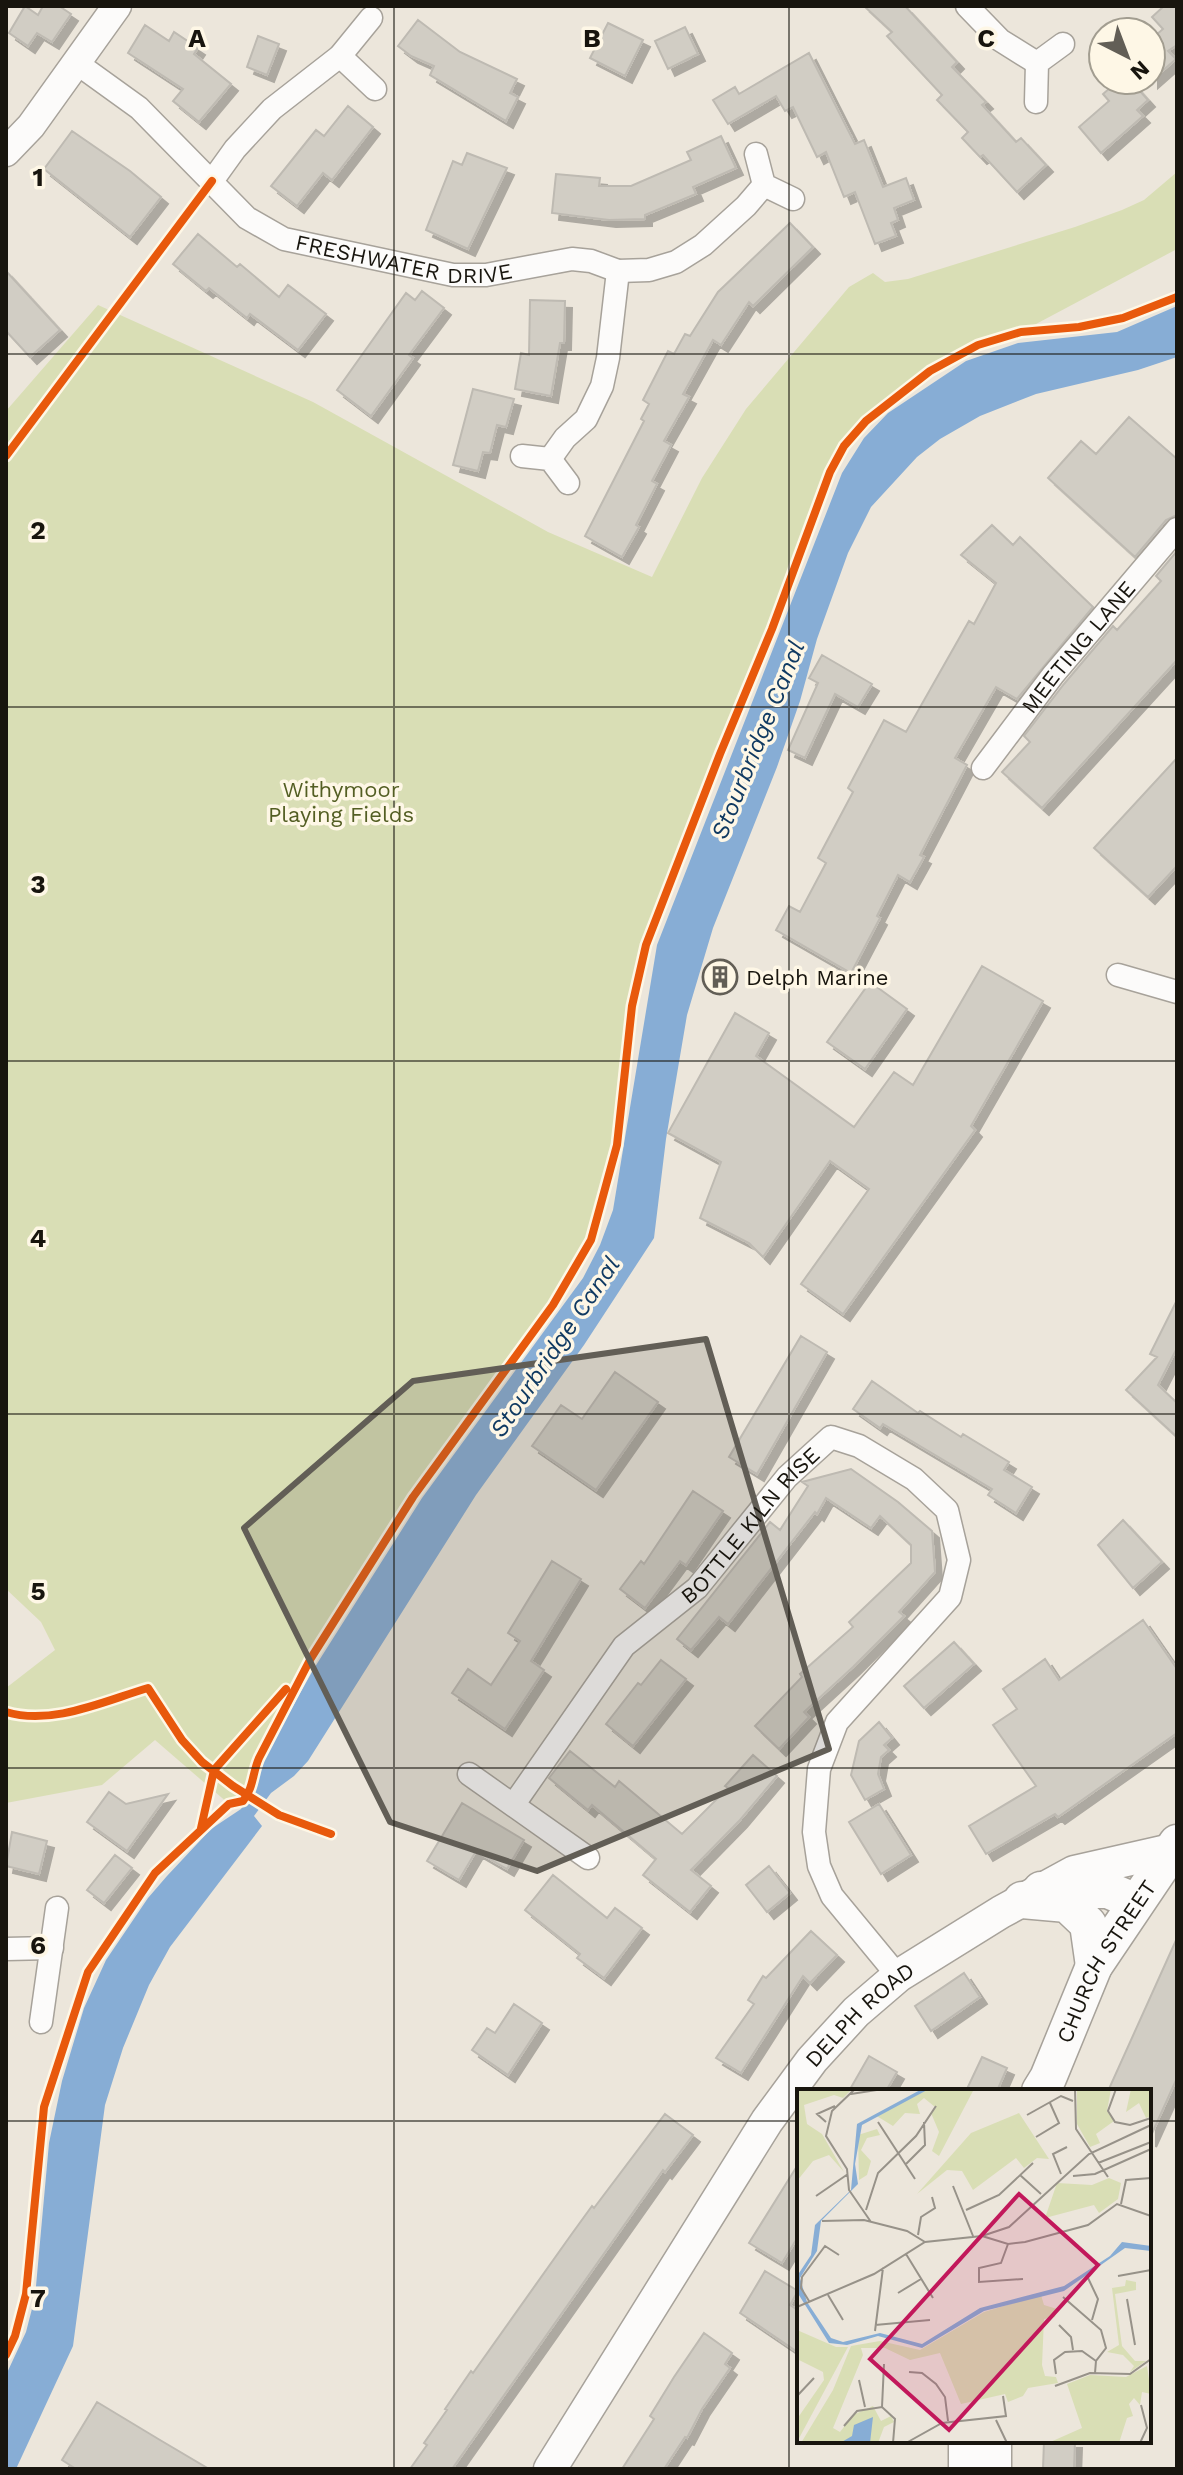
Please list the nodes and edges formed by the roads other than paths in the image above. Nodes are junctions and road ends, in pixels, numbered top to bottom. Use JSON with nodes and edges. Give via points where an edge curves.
{"nodes":[{"id":1,"x":117,"y":6,"type":"edge"},
{"id":2,"x":967,"y":6,"type":"edge"},
{"id":3,"x":371,"y":18,"type":"dead end"},
{"id":4,"x":1063,"y":44,"type":"dead end"},
{"id":5,"x":340,"y":56,"type":"junction"},
{"id":6,"x":1037,"y":63,"type":"junction"},
{"id":7,"x":78,"y":64,"type":"junction"},
{"id":8,"x":375,"y":89,"type":"dead end"},
{"id":9,"x":1036,"y":102,"type":"dead end"},
{"id":10,"x":6,"y":152,"type":"edge"},
{"id":11,"x":756,"y":154,"type":"dead end"},
{"id":12,"x":212,"y":181,"type":"junction"},
{"id":13,"x":764,"y":185,"type":"junction"},
{"id":14,"x":793,"y":199,"type":"dead end"},
{"id":15,"x":618,"y":271,"type":"junction"},
{"id":16,"x":522,"y":456,"type":"dead end"},
{"id":17,"x":550,"y":459,"type":"junction"},
{"id":18,"x":568,"y":483,"type":"dead end"},
{"id":19,"x":1177,"y":529,"type":"edge"},
{"id":20,"x":983,"y":768,"type":"dead end"},
{"id":21,"x":1118,"y":975,"type":"dead end"},
{"id":22,"x":1177,"y":992,"type":"edge"},
{"id":23,"x":469,"y":1774,"type":"dead end"},
{"id":24,"x":514,"y":1804,"type":"junction"},
{"id":25,"x":1174,"y":1846,"type":"edge"},
{"id":26,"x":588,"y":1858,"type":"dead end"},
{"id":27,"x":1032,"y":1895,"type":"junction"},
{"id":28,"x":1136,"y":1902,"type":"junction"},
{"id":29,"x":57,"y":1908,"type":"dead end"},
{"id":30,"x":52,"y":1948,"type":"junction"},
{"id":31,"x":6,"y":1949,"type":"edge"},
{"id":32,"x":1094,"y":1966,"type":"junction"},
{"id":33,"x":898,"y":1976,"type":"junction"},
{"id":34,"x":41,"y":2022,"type":"dead end"},
{"id":35,"x":1045,"y":2087,"type":"edge"},
{"id":36,"x":967,"y":2443,"type":"edge"},
{"id":37,"x":993,"y":2443,"type":"edge"},
{"id":38,"x":550,"y":2469,"type":"edge"},
{"id":39,"x":967,"y":2469,"type":"edge"},
{"id":40,"x":993,"y":2469,"type":"edge"}],
"edges":[{"from":1,"to":7,"type":"street"},
{"from":2,"to":6,"type":"street","via":[[1000,40]]},
{"from":3,"to":5,"type":"street"},
{"from":4,"to":6,"type":"street"},
{"from":5,"to":8,"type":"street"},
{"from":5,"to":12,"type":"street","via":[[272,109]]},
{"from":6,"to":9,"type":"street"},
{"from":7,"to":10,"type":"street"},
{"from":7,"to":12,"type":"street","name":"FRESHWATER DRIVE","via":[[139,108]]},
{"from":11,"to":13,"type":"street"},
{"from":12,"to":15,"type":"street","name":"FRESHWATER DRIVE","via":[[247,218],[284,239],[453,275],[486,275],[572,259]]},
{"from":13,"to":14,"type":"street"},
{"from":13,"to":15,"type":"street","name":"FRESHWATER DRIVE","via":[[703,245],[676,262]]},
{"from":15,"to":17,"type":"street","via":[[602,386],[586,419]]},
{"from":16,"to":17,"type":"street"},
{"from":17,"to":18,"type":"street"},
{"from":19,"to":20,"type":"street","name":"MEETING LANE","via":[[1053,675]]},
{"from":21,"to":22,"type":"street"},
{"from":23,"to":24,"type":"street"},
{"from":24,"to":26,"type":"street"},
{"from":24,"to":33,"type":"street","name":"BOTTLE KILN RISE","via":[[624,1646],[697,1588],[787,1477],[831,1437],[859,1446],[914,1479],[947,1510],[959,1560],[950,1597],[837,1722],[819,1769],[814,1832],[819,1866],[832,1896]]},
{"from":25,"to":27,"type":"main road","name":"DELPH ROAD","via":[[1074,1872]]},
{"from":25,"to":28,"type":"main road","name":"CHURCH STREET"},
{"from":27,"to":28,"type":"main road","via":[[1108,1890]]},
{"from":27,"to":32,"type":"main road","via":[[1067,1904],[1088,1924]]},
{"from":27,"to":33,"type":"main road","name":"DELPH ROAD"},
{"from":28,"to":32,"type":"main road","name":"CHURCH STREET"},
{"from":29,"to":30,"type":"street"},
{"from":30,"to":31,"type":"street"},
{"from":30,"to":34,"type":"street"},
{"from":32,"to":35,"type":"main road","name":"CHURCH STREET"},
{"from":33,"to":38,"type":"main road","name":"DELPH ROAD","via":[[821,2050],[767,2121]]},
{"from":36,"to":39,"type":"main road"},
{"from":37,"to":40,"type":"main road"}]}
